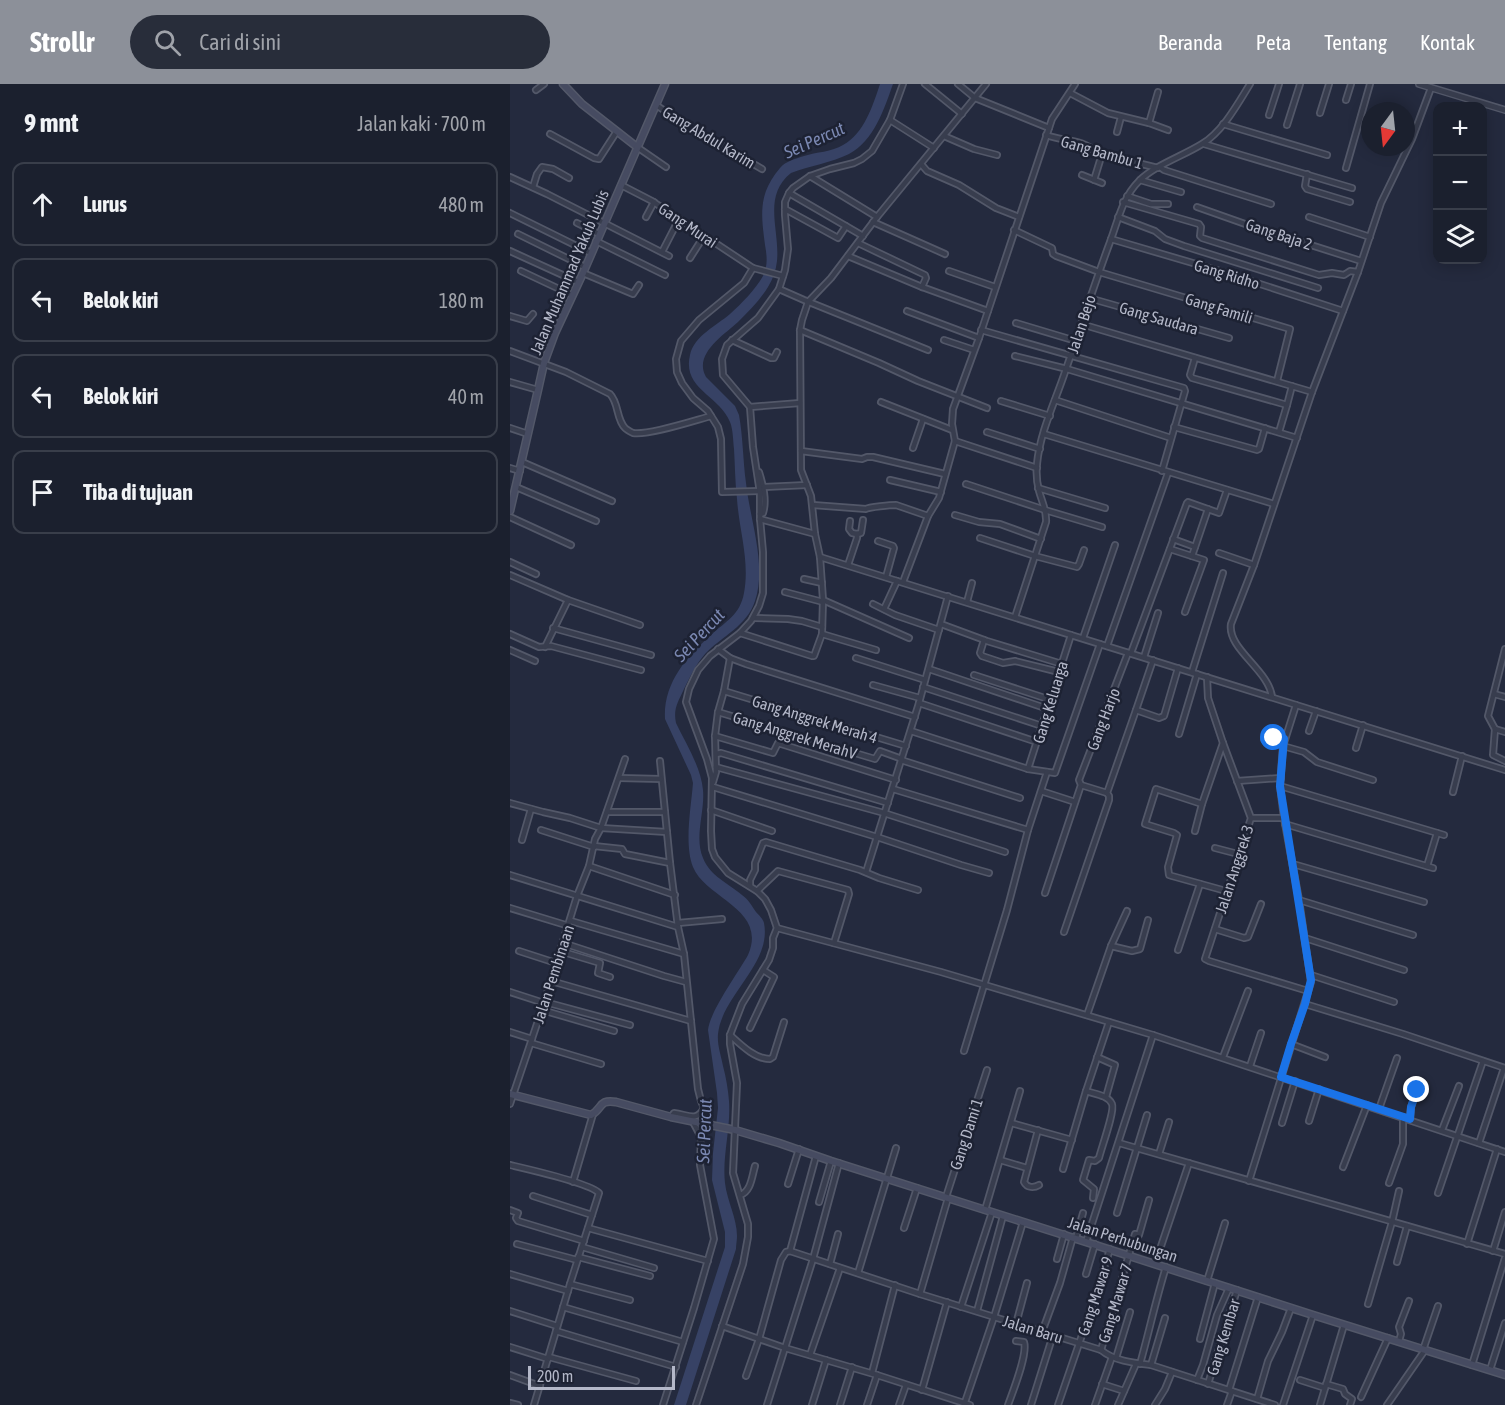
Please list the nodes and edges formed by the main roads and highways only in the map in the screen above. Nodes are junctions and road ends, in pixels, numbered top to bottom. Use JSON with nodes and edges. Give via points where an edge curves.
{"nodes":[{"id":1,"x":563,"y":84,"type":"edge"},
{"id":2,"x":664,"y":84,"type":"edge"},
{"id":3,"x":637,"y":147,"type":"junction"},
{"id":4,"x":510,"y":511,"type":"edge"},
{"id":5,"x":511,"y":1094,"type":"edge"},
{"id":6,"x":1504,"y":1373,"type":"edge"}],
"edges":[{"from":1,"to":3,"type":"main road"},
{"from":2,"to":3,"type":"main road","name":"Jalan Muhammad Yakub Lubis"},
{"from":3,"to":4,"type":"main road","name":"Jalan Muhammad Yakub Lubis","via":[[544,363]]},
{"from":5,"to":6,"type":"main road","name":"Jalan Perhubungan","via":[[588,1115],[610,1101],[734,1130]]}]}
